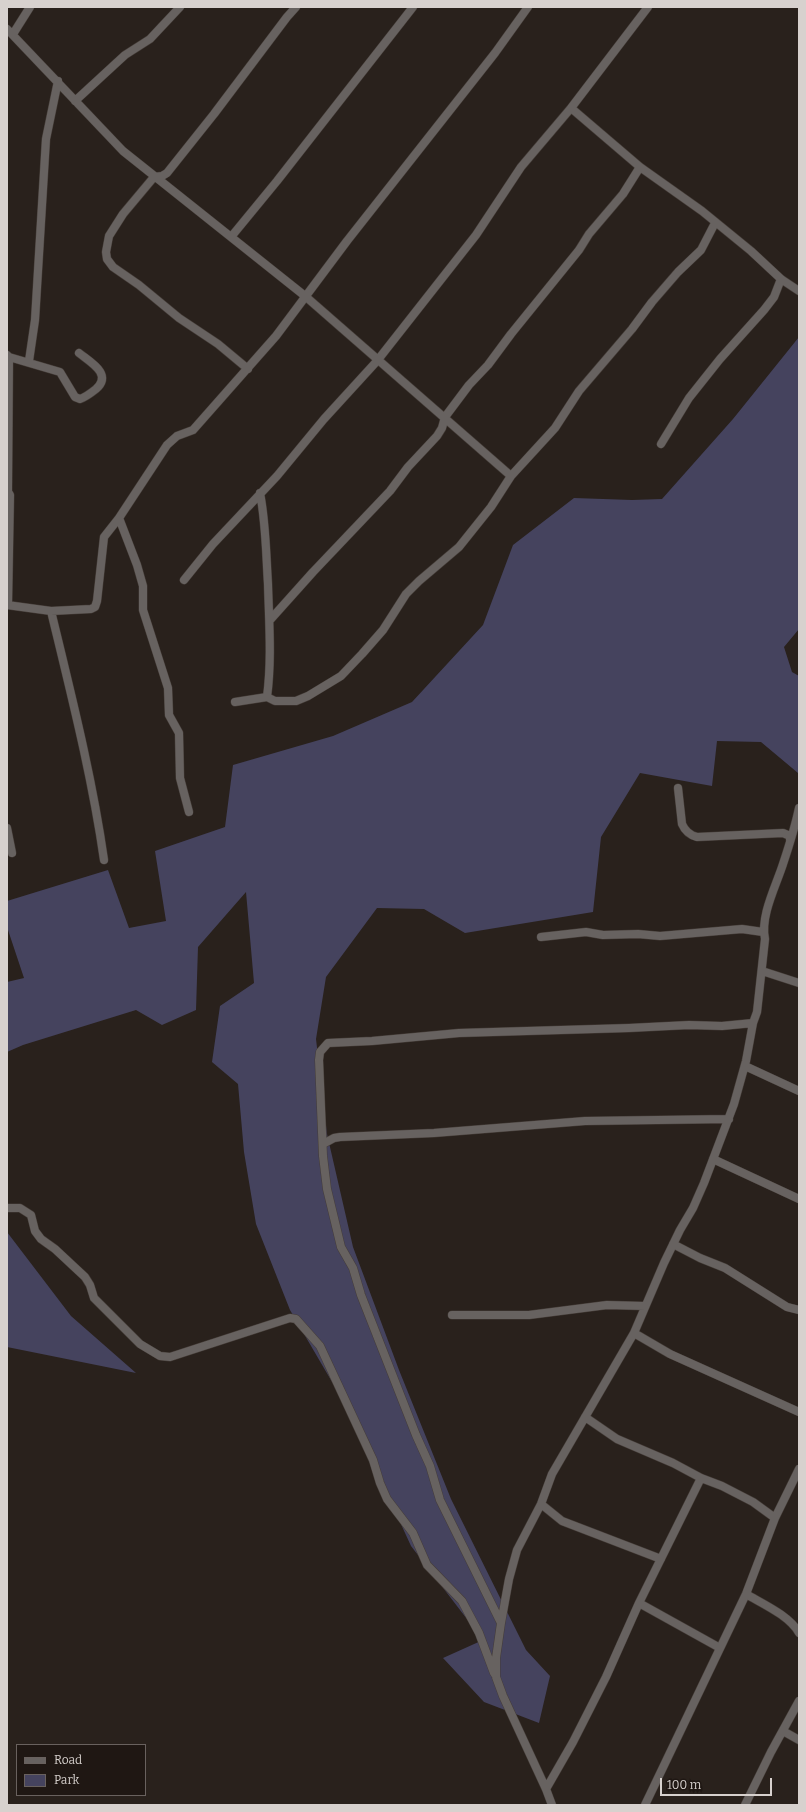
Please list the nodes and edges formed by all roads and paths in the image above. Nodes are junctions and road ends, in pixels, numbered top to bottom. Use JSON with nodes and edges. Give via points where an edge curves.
{"nodes":[{"id":1,"x":30,"y":7,"type":"edge"},
{"id":2,"x":180,"y":7,"type":"edge"},
{"id":3,"x":296,"y":7,"type":"edge"},
{"id":4,"x":413,"y":7,"type":"edge"},
{"id":5,"x":528,"y":7,"type":"edge"},
{"id":6,"x":648,"y":7,"type":"edge"},
{"id":7,"x":10,"y":32,"type":"edge"},
{"id":8,"x":58,"y":81,"type":"junction"},
{"id":9,"x":76,"y":101,"type":"junction"},
{"id":10,"x":571,"y":108,"type":"junction"},
{"id":11,"x":640,"y":167,"type":"junction"},
{"id":12,"x":154,"y":177,"type":"junction"},
{"id":13,"x":715,"y":223,"type":"junction"},
{"id":14,"x":231,"y":237,"type":"junction"},
{"id":15,"x":781,"y":279,"type":"junction"},
{"id":16,"x":799,"y":291,"type":"edge"},
{"id":17,"x":305,"y":296,"type":"junction"},
{"id":18,"x":79,"y":352,"type":"dead end"},
{"id":19,"x":8,"y":356,"type":"edge"},
{"id":20,"x":377,"y":360,"type":"junction"},
{"id":21,"x":29,"y":361,"type":"junction"},
{"id":22,"x":248,"y":369,"type":"junction"},
{"id":23,"x":445,"y":417,"type":"junction"},
{"id":24,"x":661,"y":444,"type":"dead end"},
{"id":25,"x":511,"y":476,"type":"junction"},
{"id":26,"x":8,"y":490,"type":"edge"},
{"id":27,"x":260,"y":493,"type":"junction"},
{"id":28,"x":119,"y":518,"type":"junction"},
{"id":29,"x":184,"y":580,"type":"dead end"},
{"id":30,"x":7,"y":605,"type":"edge"},
{"id":31,"x":51,"y":611,"type":"junction"},
{"id":32,"x":270,"y":620,"type":"junction"},
{"id":33,"x":267,"y":697,"type":"junction"},
{"id":34,"x":235,"y":702,"type":"dead end"},
{"id":35,"x":678,"y":788,"type":"dead end"},
{"id":36,"x":799,"y":808,"type":"edge"},
{"id":37,"x":189,"y":812,"type":"dead end"},
{"id":38,"x":7,"y":828,"type":"edge"},
{"id":39,"x":790,"y":840,"type":"junction"},
{"id":40,"x":12,"y":853,"type":"dead end"},
{"id":41,"x":104,"y":860,"type":"dead end"},
{"id":42,"x":763,"y":932,"type":"junction"},
{"id":43,"x":541,"y":937,"type":"dead end"},
{"id":44,"x":762,"y":971,"type":"junction"},
{"id":45,"x":799,"y":983,"type":"edge"},
{"id":46,"x":753,"y":1023,"type":"junction"},
{"id":47,"x":745,"y":1066,"type":"junction"},
{"id":48,"x":799,"y":1091,"type":"edge"},
{"id":49,"x":729,"y":1119,"type":"junction"},
{"id":50,"x":323,"y":1144,"type":"junction"},
{"id":51,"x":714,"y":1159,"type":"junction"},
{"id":52,"x":799,"y":1199,"type":"edge"},
{"id":53,"x":7,"y":1208,"type":"edge"},
{"id":54,"x":674,"y":1244,"type":"junction"},
{"id":55,"x":644,"y":1306,"type":"junction"},
{"id":56,"x":799,"y":1310,"type":"edge"},
{"id":57,"x":452,"y":1315,"type":"dead end"},
{"id":58,"x":634,"y":1333,"type":"junction"},
{"id":59,"x":799,"y":1412,"type":"edge"},
{"id":60,"x":585,"y":1417,"type":"junction"},
{"id":61,"x":799,"y":1469,"type":"edge"},
{"id":62,"x":701,"y":1478,"type":"junction"},
{"id":63,"x":541,"y":1504,"type":"junction"},
{"id":64,"x":775,"y":1518,"type":"junction"},
{"id":65,"x":661,"y":1559,"type":"junction"},
{"id":66,"x":746,"y":1594,"type":"junction"},
{"id":67,"x":639,"y":1603,"type":"junction"},
{"id":68,"x":495,"y":1608,"type":"junction"},
{"id":69,"x":504,"y":1608,"type":"junction"},
{"id":70,"x":501,"y":1622,"type":"junction"},
{"id":71,"x":799,"y":1633,"type":"edge"},
{"id":72,"x":720,"y":1648,"type":"junction"},
{"id":73,"x":496,"y":1677,"type":"junction"},
{"id":74,"x":799,"y":1701,"type":"edge"},
{"id":75,"x":783,"y":1731,"type":"junction"},
{"id":76,"x":799,"y":1740,"type":"edge"},
{"id":77,"x":546,"y":1789,"type":"junction"},
{"id":78,"x":552,"y":1805,"type":"edge"},
{"id":79,"x":645,"y":1805,"type":"edge"},
{"id":80,"x":744,"y":1805,"type":"edge"}],
"edges":[{"from":1,"to":7,"type":"street"},
{"from":2,"to":9,"type":"street","via":[[150,39],[125,55]]},
{"from":3,"to":12,"type":"street","via":[[167,173]]},
{"from":4,"to":14,"type":"street"},
{"from":5,"to":17,"type":"street"},
{"from":6,"to":10,"type":"street"},
{"from":7,"to":8,"type":"street"},
{"from":8,"to":9,"type":"street"},
{"from":8,"to":21,"type":"street","via":[[46,139],[35,320]]},
{"from":9,"to":12,"type":"street","via":[[123,151]]},
{"from":10,"to":11,"type":"street"},
{"from":10,"to":20,"type":"street","via":[[521,167],[476,235]]},
{"from":11,"to":13,"type":"street","via":[[672,188]]},
{"from":11,"to":23,"type":"street","via":[[619,199],[589,234],[580,250]]},
{"from":12,"to":14,"type":"street"},
{"from":12,"to":22,"type":"street","via":[[123,214],[109,236],[107,260]]},
{"from":13,"to":15,"type":"street"},
{"from":13,"to":25,"type":"street","via":[[701,250],[652,302],[579,391],[555,428]]},
{"from":14,"to":17,"type":"street"},
{"from":15,"to":16,"type":"street"},
{"from":15,"to":24,"type":"street","via":[[774,297],[689,398]]},
{"from":17,"to":20,"type":"street"},
{"from":17,"to":22,"type":"street"},
{"from":18,"to":21,"type":"street","via":[[99,369],[102,380],[91,393],[80,399],[75,397],[60,372]]},
{"from":19,"to":21,"type":"street"},
{"from":19,"to":26,"type":"street"},
{"from":20,"to":23,"type":"street"},
{"from":20,"to":27,"type":"street"},
{"from":22,"to":28,"type":"street","via":[[193,430],[177,436],[167,445]]},
{"from":23,"to":25,"type":"street"},
{"from":23,"to":32,"type":"street","via":[[437,436],[390,491]]},
{"from":25,"to":33,"type":"street","via":[[491,507],[459,547],[406,594],[383,630],[341,676],[296,701],[274,701]]},
{"from":26,"to":30,"type":"street","via":[[10,494]]},
{"from":27,"to":29,"type":"street"},
{"from":27,"to":32,"type":"street","via":[[265,518]]},
{"from":28,"to":31,"type":"street","via":[[104,537],[95,607]]},
{"from":28,"to":37,"type":"street","via":[[143,586],[143,610],[168,688],[169,715],[179,733],[180,778]]},
{"from":30,"to":31,"type":"street"},
{"from":31,"to":41,"type":"street","via":[[86,759]]},
{"from":32,"to":33,"type":"street"},
{"from":33,"to":34,"type":"street"},
{"from":35,"to":39,"type":"street","via":[[682,824],[692,836],[783,834],[790,836]]},
{"from":36,"to":39,"type":"street"},
{"from":38,"to":40,"type":"street"},
{"from":39,"to":42,"type":"street","via":[[769,902]]},
{"from":42,"to":43,"type":"street","via":[[742,929],[660,936],[586,932]]},
{"from":42,"to":44,"type":"street","via":[[765,939]]},
{"from":44,"to":45,"type":"street"},
{"from":44,"to":46,"type":"street","via":[[757,1012]]},
{"from":46,"to":47,"type":"street"},
{"from":46,"to":50,"type":"street","via":[[459,1033],[328,1043],[320,1052],[319,1060]]},
{"from":47,"to":48,"type":"street"},
{"from":47,"to":49,"type":"street"},
{"from":49,"to":50,"type":"street","via":[[584,1121],[434,1133],[340,1137]]},
{"from":49,"to":51,"type":"street"},
{"from":50,"to":68,"type":"street","via":[[327,1189],[341,1247],[353,1268],[360,1295],[430,1466],[440,1500]]},
{"from":51,"to":52,"type":"street"},
{"from":51,"to":54,"type":"street"},
{"from":53,"to":73,"type":"street","via":[[20,1208],[31,1215],[35,1231],[41,1239],[85,1277],[94,1298],[140,1344],[160,1356],[170,1357],[290,1318],[296,1319],[320,1346],[373,1460],[387,1499],[413,1533],[427,1565],[462,1601],[479,1633]]},
{"from":54,"to":55,"type":"street"},
{"from":54,"to":56,"type":"street","via":[[725,1268],[787,1307]]},
{"from":55,"to":57,"type":"street","via":[[607,1305],[529,1315]]},
{"from":55,"to":58,"type":"street"},
{"from":58,"to":59,"type":"street","via":[[670,1354]]},
{"from":58,"to":60,"type":"street"},
{"from":60,"to":62,"type":"street","via":[[617,1439]]},
{"from":60,"to":63,"type":"street","via":[[552,1474]]},
{"from":61,"to":64,"type":"street"},
{"from":62,"to":64,"type":"street","via":[[753,1502]]},
{"from":62,"to":65,"type":"street"},
{"from":63,"to":65,"type":"street","via":[[562,1521]]},
{"from":63,"to":69,"type":"street","via":[[517,1550]]},
{"from":64,"to":66,"type":"street"},
{"from":65,"to":67,"type":"street"},
{"from":66,"to":71,"type":"street","via":[[782,1615]]},
{"from":66,"to":72,"type":"street"},
{"from":67,"to":72,"type":"street"},
{"from":67,"to":77,"type":"street","via":[[606,1677]]},
{"from":68,"to":69,"type":"street"},
{"from":68,"to":70,"type":"street"},
{"from":69,"to":70,"type":"street"},
{"from":70,"to":73,"type":"street"},
{"from":72,"to":79,"type":"street"},
{"from":73,"to":77,"type":"street"},
{"from":74,"to":75,"type":"street"},
{"from":75,"to":76,"type":"street"},
{"from":75,"to":80,"type":"street"},
{"from":77,"to":78,"type":"street"}]}
